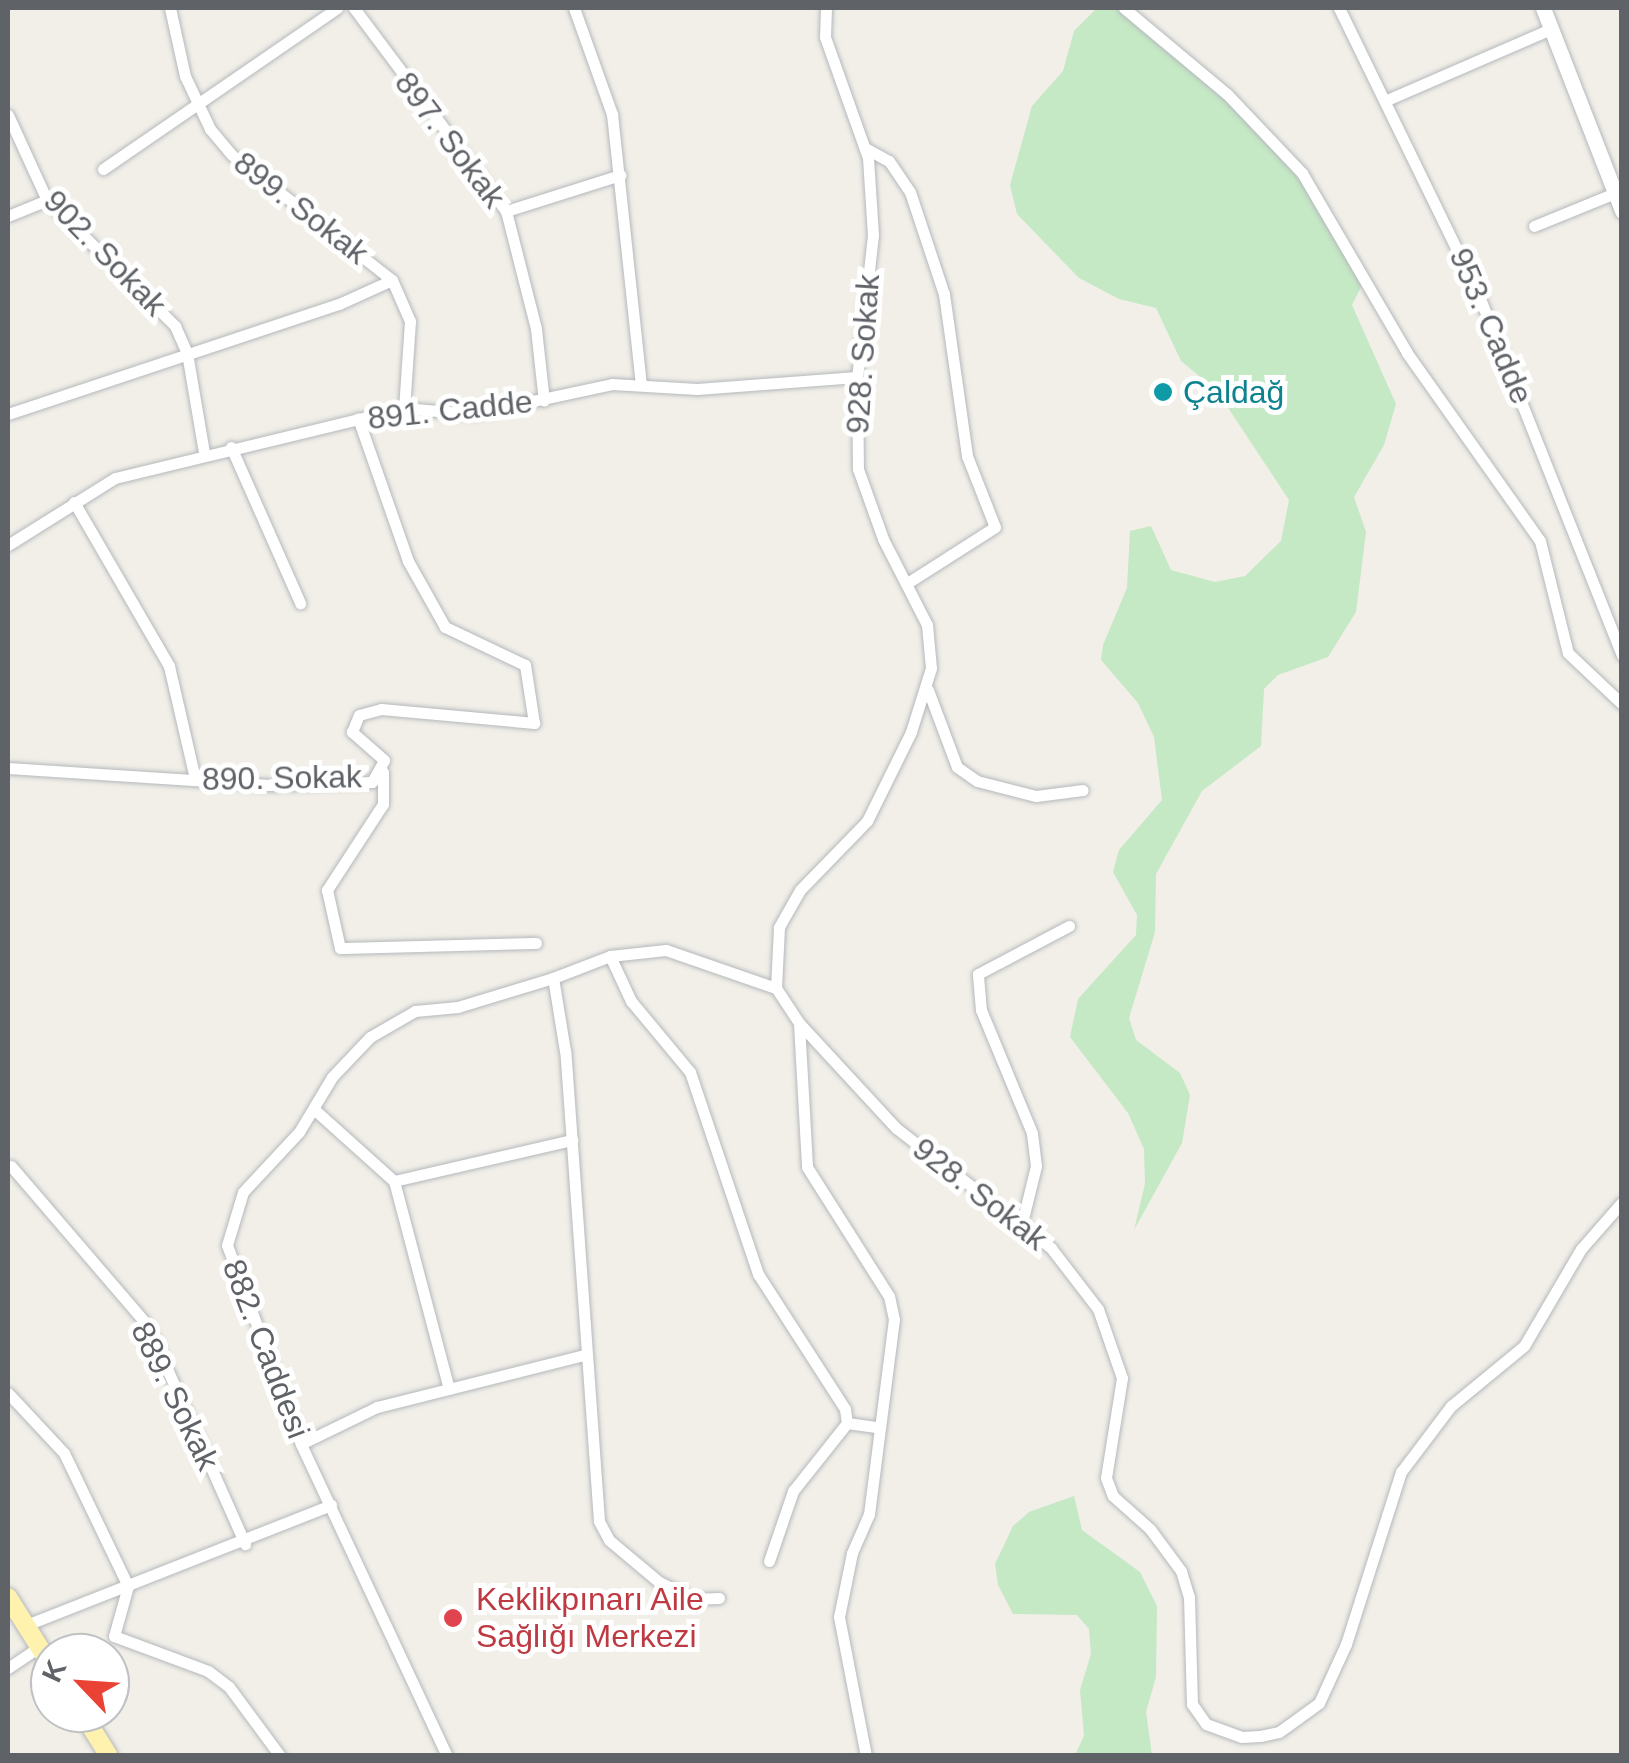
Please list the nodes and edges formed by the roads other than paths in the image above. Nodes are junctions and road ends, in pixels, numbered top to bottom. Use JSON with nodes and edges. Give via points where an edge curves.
{"nodes":[{"id":1,"x":170,"y":8,"type":"edge"},
{"id":2,"x":338,"y":8,"type":"edge"},
{"id":3,"x":354,"y":8,"type":"edge"},
{"id":4,"x":574,"y":8,"type":"edge"},
{"id":5,"x":826,"y":8,"type":"edge"},
{"id":6,"x":1124,"y":8,"type":"edge"},
{"id":7,"x":1339,"y":8,"type":"edge"},
{"id":8,"x":1544,"y":8,"type":"edge"},
{"id":9,"x":1551,"y":29,"type":"junction"},
{"id":10,"x":1388,"y":99,"type":"junction"},
{"id":11,"x":196,"y":108,"type":"junction"},
{"id":12,"x":8,"y":116,"type":"edge"},
{"id":13,"x":866,"y":148,"type":"junction"},
{"id":14,"x":103,"y":169,"type":"dead end"},
{"id":15,"x":620,"y":176,"type":"junction"},
{"id":16,"x":1618,"y":192,"type":"edge"},
{"id":17,"x":46,"y":200,"type":"junction"},
{"id":18,"x":506,"y":211,"type":"junction"},
{"id":19,"x":1622,"y":211,"type":"edge"},
{"id":20,"x":8,"y":216,"type":"edge"},
{"id":21,"x":1534,"y":226,"type":"dead end"},
{"id":22,"x":392,"y":280,"type":"junction"},
{"id":23,"x":187,"y":353,"type":"junction"},
{"id":24,"x":856,"y":377,"type":"junction"},
{"id":25,"x":641,"y":384,"type":"junction"},
{"id":26,"x":544,"y":401,"type":"junction"},
{"id":27,"x":404,"y":408,"type":"junction"},
{"id":28,"x":8,"y":414,"type":"edge"},
{"id":29,"x":358,"y":418,"type":"junction"},
{"id":30,"x":231,"y":447,"type":"junction"},
{"id":31,"x":204,"y":452,"type":"junction"},
{"id":32,"x":74,"y":502,"type":"junction"},
{"id":33,"x":8,"y":545,"type":"edge"},
{"id":34,"x":909,"y":582,"type":"junction"},
{"id":35,"x":300,"y":603,"type":"dead end"},
{"id":36,"x":1622,"y":655,"type":"edge"},
{"id":37,"x":928,"y":690,"type":"junction"},
{"id":38,"x":1622,"y":704,"type":"edge"},
{"id":39,"x":8,"y":768,"type":"edge"},
{"id":40,"x":383,"y":772,"type":"junction"},
{"id":41,"x":195,"y":780,"type":"junction"},
{"id":42,"x":1083,"y":790,"type":"dead end"},
{"id":43,"x":1069,"y":926,"type":"dead end"},
{"id":44,"x":536,"y":944,"type":"dead end"},
{"id":45,"x":610,"y":956,"type":"junction"},
{"id":46,"x":553,"y":978,"type":"junction"},
{"id":47,"x":776,"y":988,"type":"junction"},
{"id":48,"x":800,"y":1023,"type":"junction"},
{"id":49,"x":316,"y":1110,"type":"junction"},
{"id":50,"x":572,"y":1140,"type":"junction"},
{"id":51,"x":10,"y":1166,"type":"dead end"},
{"id":52,"x":394,"y":1180,"type":"junction"},
{"id":53,"x":1622,"y":1202,"type":"edge"},
{"id":54,"x":1022,"y":1227,"type":"junction"},
{"id":55,"x":584,"y":1356,"type":"junction"},
{"id":56,"x":449,"y":1390,"type":"junction"},
{"id":57,"x":8,"y":1392,"type":"edge"},
{"id":58,"x":847,"y":1423,"type":"junction"},
{"id":59,"x":876,"y":1427,"type":"junction"},
{"id":60,"x":301,"y":1444,"type":"junction"},
{"id":61,"x":331,"y":1505,"type":"junction"},
{"id":62,"x":245,"y":1544,"type":"junction"},
{"id":63,"x":769,"y":1561,"type":"dead end"},
{"id":64,"x":128,"y":1586,"type":"junction"},
{"id":65,"x":8,"y":1597,"type":"edge"},
{"id":66,"x":719,"y":1598,"type":"dead end"},
{"id":67,"x":26,"y":1626,"type":"junction"},
{"id":68,"x":30,"y":1633,"type":"edge"},
{"id":69,"x":30,"y":1654,"type":"edge"},
{"id":70,"x":8,"y":1668,"type":"edge"},
{"id":71,"x":95,"y":1733,"type":"edge"},
{"id":72,"x":110,"y":1756,"type":"edge"},
{"id":73,"x":280,"y":1756,"type":"edge"},
{"id":74,"x":447,"y":1756,"type":"edge"},
{"id":75,"x":866,"y":1756,"type":"edge"}],
"edges":[{"from":1,"to":11,"type":"street","name":"899. Sokak"},
{"from":2,"to":11,"type":"street"},
{"from":3,"to":18,"type":"street","name":"897. Sokak"},
{"from":4,"to":15,"type":"street","via":[[612,114]]},
{"from":5,"to":13,"type":"street","name":"928. Sokak","via":[[824,37]]},
{"from":6,"to":38,"type":"street","via":[[1228,94],[1302,173],[1408,353],[1540,541],[1568,653]]},
{"from":7,"to":10,"type":"street","name":"953. Cadde"},
{"from":8,"to":9,"type":"main road"},
{"from":9,"to":10,"type":"street"},
{"from":9,"to":16,"type":"main road"},
{"from":10,"to":36,"type":"street","name":"953. Cadde","via":[[1546,454]]},
{"from":11,"to":14,"type":"street"},
{"from":11,"to":22,"type":"street","name":"899. Sokak","via":[[232,155]]},
{"from":12,"to":17,"type":"street","name":"902. Sokak"},
{"from":13,"to":24,"type":"street","name":"928. Sokak","via":[[873,234]]},
{"from":13,"to":34,"type":"street","via":[[889,161],[910,192],[944,294],[967,456],[994,527]]},
{"from":15,"to":18,"type":"street"},
{"from":15,"to":25,"type":"street"},
{"from":16,"to":19,"type":"main road"},
{"from":16,"to":21,"type":"street"},
{"from":17,"to":20,"type":"street"},
{"from":17,"to":23,"type":"street","name":"902. Sokak","via":[[158,305]]},
{"from":18,"to":26,"type":"street","name":"897. Sokak","via":[[536,329]]},
{"from":22,"to":23,"type":"street"},
{"from":22,"to":27,"type":"street","name":"899. Sokak","via":[[410,322]]},
{"from":23,"to":28,"type":"street"},
{"from":23,"to":31,"type":"street","name":"902. Sokak"},
{"from":24,"to":25,"type":"street","name":"891. Cadde","via":[[697,389]]},
{"from":24,"to":34,"type":"street","name":"928. Sokak","via":[[858,469],[883,539]]},
{"from":25,"to":26,"type":"street","name":"891. Cadde"},
{"from":26,"to":27,"type":"street","name":"891. Cadde","via":[[472,414]]},
{"from":27,"to":29,"type":"street","name":"891. Cadde"},
{"from":29,"to":30,"type":"street","name":"891. Cadde"},
{"from":29,"to":40,"type":"street","name":"890. Sokak","via":[[408,562],[445,627],[525,665],[534,724],[381,710],[359,714],[352,732],[384,760]]},
{"from":30,"to":31,"type":"street","name":"891. Cadde"},
{"from":30,"to":35,"type":"street"},
{"from":31,"to":32,"type":"street","name":"891. Cadde","via":[[116,478]]},
{"from":32,"to":33,"type":"street","name":"891. Cadde"},
{"from":32,"to":41,"type":"street","via":[[169,666]]},
{"from":34,"to":37,"type":"street","name":"928. Sokak","via":[[927,625]]},
{"from":37,"to":42,"type":"street","via":[[957,767],[977,781],[1036,796]]},
{"from":37,"to":47,"type":"street","name":"928. Sokak","via":[[867,821],[786,913],[774,942]]},
{"from":39,"to":41,"type":"street","name":"890. Sokak"},
{"from":40,"to":41,"type":"street","name":"890. Sokak","via":[[372,782]]},
{"from":40,"to":44,"type":"street","via":[[384,804],[327,890],[340,948]]},
{"from":43,"to":54,"type":"street","via":[[978,974],[981,1010],[1032,1132],[1036,1166]]},
{"from":45,"to":46,"type":"street","name":"882. Caddesi"},
{"from":45,"to":47,"type":"street","name":"882. Caddesi","via":[[679,952]]},
{"from":45,"to":58,"type":"street","via":[[631,1001],[690,1072],[758,1274],[837,1394]]},
{"from":46,"to":49,"type":"street","name":"882. Caddesi","via":[[458,1008],[415,1012],[386,1026],[332,1078]]},
{"from":46,"to":50,"type":"street"},
{"from":47,"to":48,"type":"street","name":"928. Sokak"},
{"from":48,"to":54,"type":"street","name":"928. Sokak","via":[[896,1128]]},
{"from":48,"to":59,"type":"street","via":[[807,1167],[889,1296],[894,1319]]},
{"from":49,"to":52,"type":"street"},
{"from":49,"to":60,"type":"street","name":"882. Caddesi","via":[[243,1192],[227,1245]]},
{"from":50,"to":52,"type":"street"},
{"from":50,"to":55,"type":"street"},
{"from":51,"to":62,"type":"street","name":"889. Sokak","via":[[148,1326]]},
{"from":52,"to":56,"type":"street"},
{"from":53,"to":54,"type":"street","name":"928. Sokak","via":[[1580,1250],[1524,1346],[1452,1406],[1400,1472],[1333,1680],[1319,1703],[1279,1732],[1242,1737],[1206,1724],[1192,1704],[1190,1610],[1181,1571],[1150,1529],[1113,1496],[1106,1478],[1122,1378],[1098,1309],[1064,1261]]},
{"from":55,"to":56,"type":"street"},
{"from":55,"to":66,"type":"street","via":[[599,1521],[609,1540],[679,1594]]},
{"from":56,"to":60,"type":"street","via":[[377,1407]]},
{"from":57,"to":64,"type":"street","via":[[64,1453]]},
{"from":58,"to":59,"type":"street"},
{"from":58,"to":63,"type":"street","via":[[804,1471]]},
{"from":59,"to":75,"type":"street","via":[[869,1514],[852,1553],[839,1617]]},
{"from":60,"to":61,"type":"street","name":"882. Caddesi"},
{"from":61,"to":62,"type":"street"},
{"from":61,"to":74,"type":"street","name":"882. Caddesi"},
{"from":62,"to":64,"type":"street"},
{"from":64,"to":67,"type":"street"},
{"from":64,"to":73,"type":"street","via":[[114,1636],[208,1671],[229,1687]]},
{"from":65,"to":67,"type":"main road"},
{"from":67,"to":68,"type":"main road"},
{"from":69,"to":70,"type":"street"},
{"from":71,"to":72,"type":"main road"}]}
